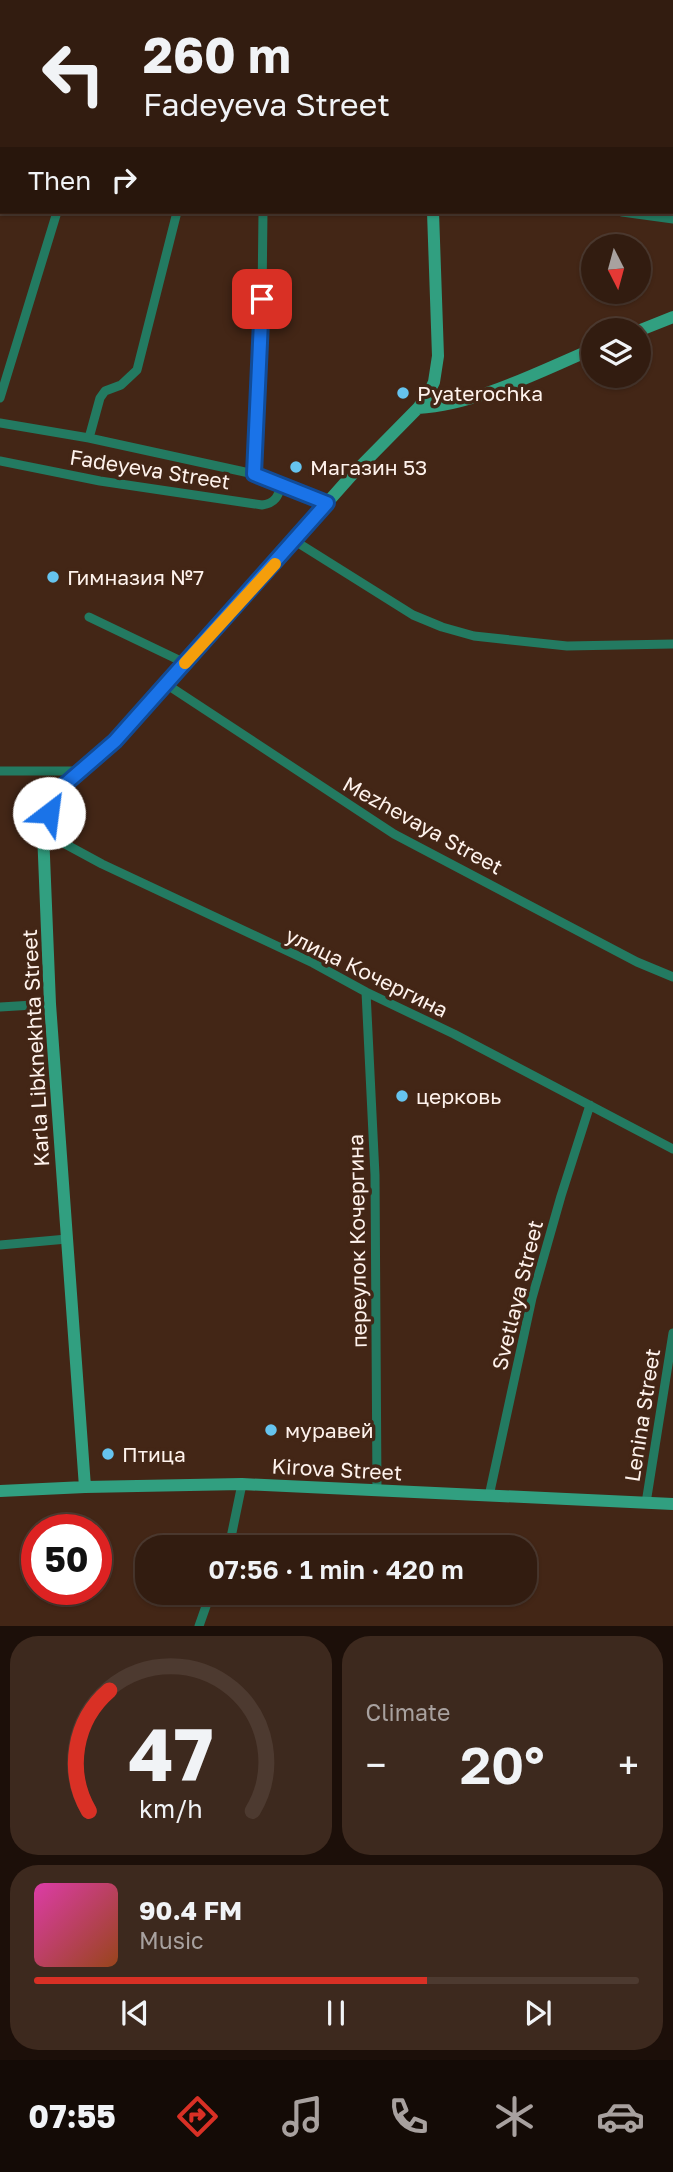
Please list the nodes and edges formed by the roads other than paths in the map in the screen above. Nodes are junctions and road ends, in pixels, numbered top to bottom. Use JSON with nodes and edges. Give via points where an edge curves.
{"nodes":[{"id":1,"x":56,"y":214,"type":"edge"},
{"id":2,"x":176,"y":214,"type":"edge"},
{"id":3,"x":263,"y":214,"type":"edge"},
{"id":4,"x":433,"y":214,"type":"edge"},
{"id":5,"x":637,"y":214,"type":"edge"},
{"id":6,"x":673,"y":219,"type":"edge"},
{"id":7,"x":673,"y":317,"type":"edge"},
{"id":8,"x":651,"y":326,"type":"edge"},
{"id":9,"x":581,"y":354,"type":"edge"},
{"id":10,"x":0,"y":398,"type":"edge"},
{"id":11,"x":418,"y":408,"type":"junction"},
{"id":12,"x":0,"y":423,"type":"edge"},
{"id":13,"x":89,"y":438,"type":"junction"},
{"id":14,"x":0,"y":461,"type":"edge"},
{"id":15,"x":254,"y":474,"type":"junction"},
{"id":16,"x":282,"y":484,"type":"junction"},
{"id":17,"x":327,"y":503,"type":"junction"},
{"id":18,"x":295,"y":541,"type":"junction"},
{"id":19,"x":89,"y":617,"type":"dead end"},
{"id":20,"x":673,"y":644,"type":"edge"},
{"id":21,"x":185,"y":663,"type":"junction"},
{"id":22,"x":166,"y":684,"type":"junction"},
{"id":23,"x":0,"y":771,"type":"edge"},
{"id":24,"x":79,"y":771,"type":"junction"},
{"id":25,"x":43,"y":832,"type":"junction"},
{"id":26,"x":673,"y":977,"type":"edge"},
{"id":27,"x":366,"y":992,"type":"junction"},
{"id":28,"x":50,"y":1004,"type":"junction"},
{"id":29,"x":0,"y":1007,"type":"edge"},
{"id":30,"x":590,"y":1105,"type":"junction"},
{"id":31,"x":673,"y":1149,"type":"edge"},
{"id":32,"x":67,"y":1239,"type":"junction"},
{"id":33,"x":0,"y":1245,"type":"edge"},
{"id":34,"x":673,"y":1333,"type":"edge"},
{"id":35,"x":242,"y":1484,"type":"junction"},
{"id":36,"x":85,"y":1487,"type":"junction"},
{"id":37,"x":377,"y":1490,"type":"junction"},
{"id":38,"x":0,"y":1491,"type":"edge"},
{"id":39,"x":489,"y":1496,"type":"junction"},
{"id":40,"x":646,"y":1503,"type":"junction"},
{"id":41,"x":673,"y":1504,"type":"edge"},
{"id":42,"x":231,"y":1535,"type":"edge"},
{"id":43,"x":206,"y":1605,"type":"edge"},
{"id":44,"x":199,"y":1626,"type":"edge"}],
"edges":[{"from":1,"to":10,"type":"street"},
{"from":2,"to":13,"type":"street","via":[[137,370],[100,398]]},
{"from":3,"to":15,"type":"street"},
{"from":4,"to":11,"type":"main road","name":"Karla Libknekhta Street","via":[[438,356],[434,382]]},
{"from":5,"to":6,"type":"street"},
{"from":7,"to":8,"type":"main road"},
{"from":9,"to":11,"type":"main road","via":[[476,397]]},
{"from":11,"to":17,"type":"main road","name":"Karla Libknekhta Street"},
{"from":12,"to":13,"type":"street","name":"Fadeyeva Street"},
{"from":13,"to":15,"type":"street","name":"Fadeyeva Street"},
{"from":14,"to":16,"type":"street","name":"Fadeyeva Street","via":[[262,505],[277,499]]},
{"from":15,"to":16,"type":"street","name":"Fadeyeva Street"},
{"from":16,"to":17,"type":"street","name":"Fadeyeva Street"},
{"from":17,"to":18,"type":"main road","name":"Karla Libknekhta Street"},
{"from":18,"to":20,"type":"street","via":[[413,614],[474,636],[567,646]]},
{"from":18,"to":21,"type":"main road","name":"Karla Libknekhta Street"},
{"from":19,"to":21,"type":"street"},
{"from":21,"to":22,"type":"main road","name":"Karla Libknekhta Street"},
{"from":22,"to":24,"type":"main road","name":"Karla Libknekhta Street","via":[[115,741]]},
{"from":22,"to":26,"type":"street","name":"Mezhevaya Street","via":[[394,834]]},
{"from":23,"to":24,"type":"street"},
{"from":24,"to":25,"type":"main road","name":"Karla Libknekhta Street","via":[[55,793]]},
{"from":25,"to":27,"type":"street","name":"улица Кочергина"},
{"from":25,"to":28,"type":"main road","name":"Karla Libknekhta Street"},
{"from":27,"to":30,"type":"street","name":"улица Кочергина"},
{"from":27,"to":37,"type":"street","name":"переулок Кочергина","via":[[375,1175]]},
{"from":28,"to":29,"type":"street"},
{"from":28,"to":32,"type":"main road","name":"Karla Libknekhta Street"},
{"from":30,"to":31,"type":"street","name":"улица Кочергина"},
{"from":30,"to":39,"type":"street","name":"Svetlaya Street","via":[[532,1298]]},
{"from":32,"to":33,"type":"street"},
{"from":32,"to":36,"type":"main road","name":"Karla Libknekhta Street"},
{"from":34,"to":40,"type":"street","name":"Lenina Street"},
{"from":35,"to":36,"type":"main road","name":"Kirova Street"},
{"from":35,"to":37,"type":"main road","name":"Kirova Street"},
{"from":35,"to":42,"type":"street"},
{"from":36,"to":38,"type":"main road","name":"Kirova Street"},
{"from":37,"to":39,"type":"main road","name":"Kirova Street"},
{"from":39,"to":40,"type":"main road","name":"Kirova Street"},
{"from":40,"to":41,"type":"main road","name":"Kirova Street"},
{"from":43,"to":44,"type":"street"}]}
